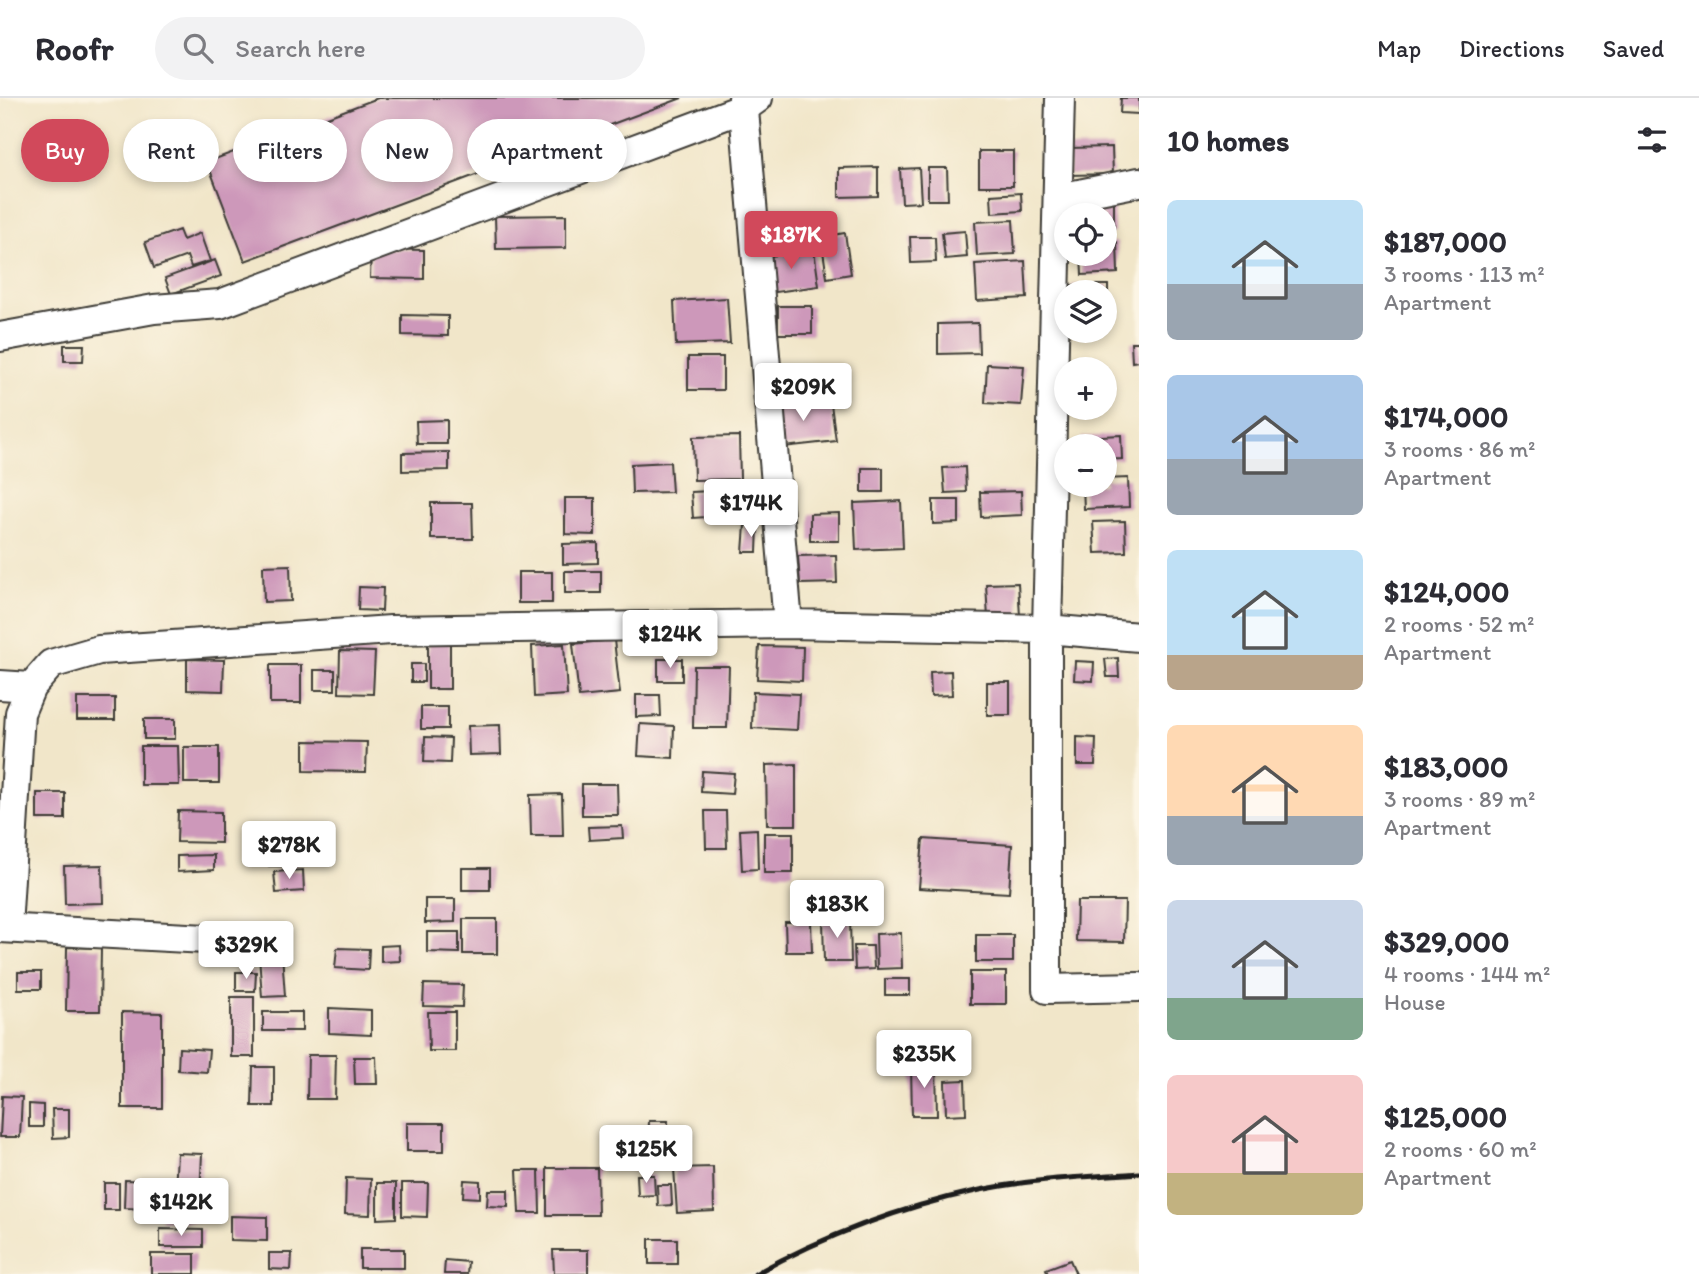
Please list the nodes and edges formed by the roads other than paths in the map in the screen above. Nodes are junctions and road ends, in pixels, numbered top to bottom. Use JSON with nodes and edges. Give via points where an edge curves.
{"nodes":[{"id":1,"x":1060,"y":98,"type":"edge"},
{"id":2,"x":749,"y":101,"type":"edge"},
{"id":3,"x":1139,"y":182,"type":"edge"},
{"id":4,"x":1059,"y":198,"type":"junction"},
{"id":5,"x":0,"y":337,"type":"edge"},
{"id":6,"x":788,"y":624,"type":"junction"},
{"id":7,"x":1048,"y":629,"type":"junction"},
{"id":8,"x":1139,"y":637,"type":"edge"},
{"id":9,"x":0,"y":685,"type":"edge"},
{"id":10,"x":31,"y":687,"type":"junction"},
{"id":11,"x":4,"y":928,"type":"edge"},
{"id":12,"x":225,"y":940,"type":"dead end"},
{"id":13,"x":1139,"y":987,"type":"edge"}],
"edges":[{"from":1,"to":4,"type":"street"},
{"from":2,"to":5,"type":"street","via":[[220,304],[154,309]]},
{"from":2,"to":6,"type":"street"},
{"from":3,"to":4,"type":"street"},
{"from":4,"to":7,"type":"street"},
{"from":6,"to":7,"type":"street"},
{"from":6,"to":10,"type":"street","via":[[391,630],[99,650],[51,664]]},
{"from":7,"to":8,"type":"street"},
{"from":7,"to":13,"type":"street","via":[[1047,989]]},
{"from":9,"to":10,"type":"street"},
{"from":10,"to":11,"type":"street","via":[[20,713]]},
{"from":11,"to":12,"type":"street"}]}
